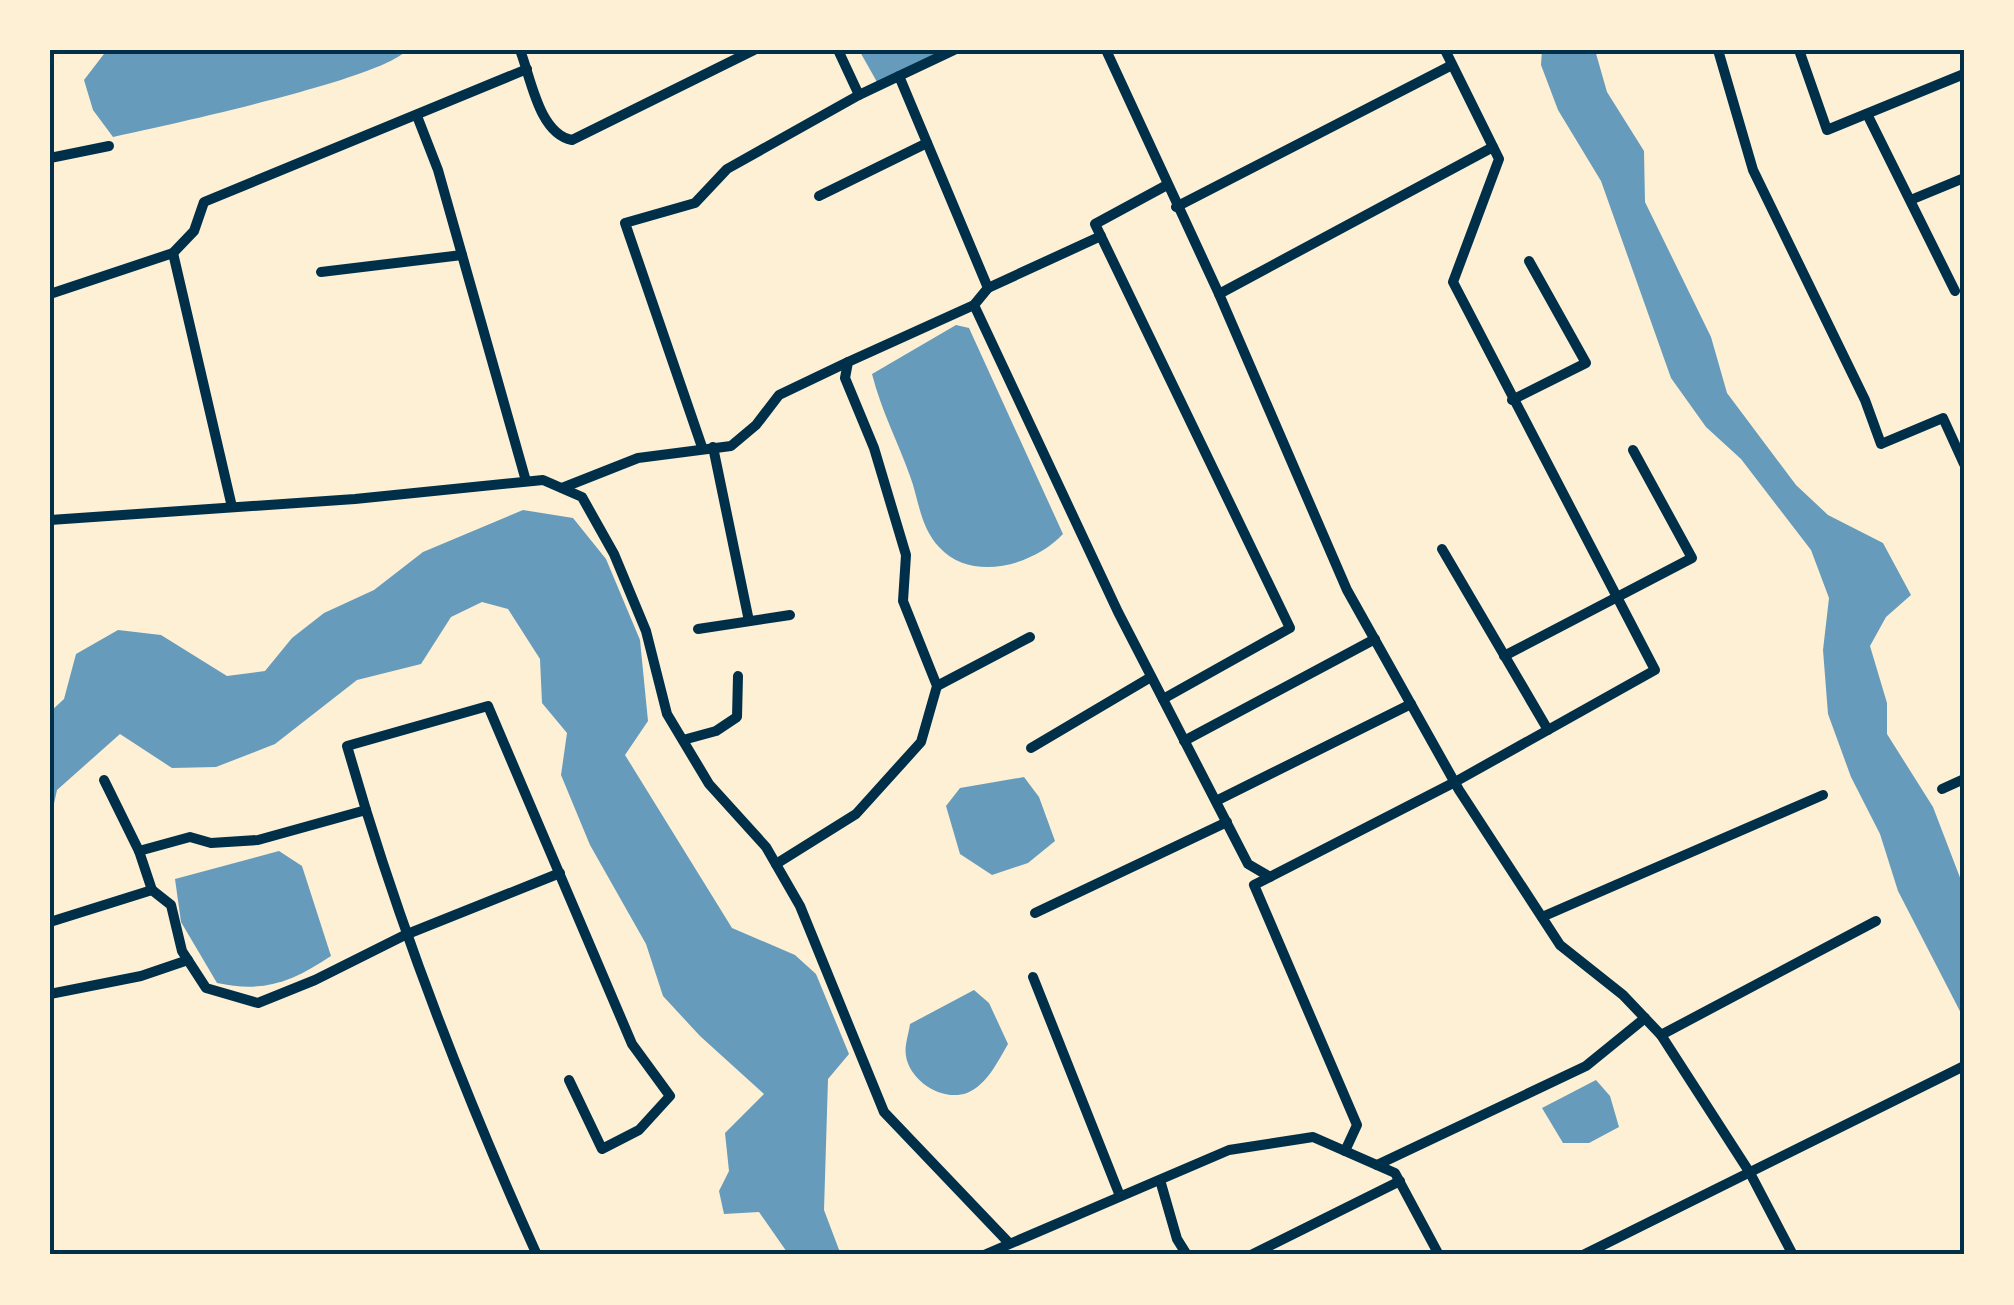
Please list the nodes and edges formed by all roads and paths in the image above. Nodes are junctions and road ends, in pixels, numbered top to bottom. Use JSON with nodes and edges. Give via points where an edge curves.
{"nodes":[{"id":1,"x":520,"y":50,"type":"edge"},
{"id":2,"x":754,"y":50,"type":"edge"},
{"id":3,"x":838,"y":50,"type":"edge"},
{"id":4,"x":954,"y":50,"type":"edge"},
{"id":5,"x":1106,"y":50,"type":"edge"},
{"id":6,"x":1445,"y":50,"type":"edge"},
{"id":7,"x":1718,"y":50,"type":"edge"},
{"id":8,"x":1799,"y":50,"type":"edge"},
{"id":9,"x":1452,"y":65,"type":"junction"},
{"id":10,"x":527,"y":68,"type":"junction"},
{"id":11,"x":1964,"y":74,"type":"edge"},
{"id":12,"x":899,"y":76,"type":"junction"},
{"id":13,"x":860,"y":94,"type":"junction"},
{"id":14,"x":1867,"y":114,"type":"junction"},
{"id":15,"x":417,"y":116,"type":"junction"},
{"id":16,"x":927,"y":144,"type":"junction"},
{"id":17,"x":109,"y":146,"type":"dead end"},
{"id":18,"x":1493,"y":146,"type":"junction"},
{"id":19,"x":50,"y":158,"type":"edge"},
{"id":20,"x":1964,"y":178,"type":"edge"},
{"id":21,"x":1167,"y":185,"type":"junction"},
{"id":22,"x":819,"y":196,"type":"dead end"},
{"id":23,"x":1913,"y":200,"type":"junction"},
{"id":24,"x":1176,"y":207,"type":"junction"},
{"id":25,"x":1101,"y":236,"type":"junction"},
{"id":26,"x":173,"y":253,"type":"junction"},
{"id":27,"x":462,"y":255,"type":"junction"},
{"id":28,"x":1529,"y":262,"type":"dead end"},
{"id":29,"x":321,"y":272,"type":"dead end"},
{"id":30,"x":988,"y":288,"type":"junction"},
{"id":31,"x":1955,"y":291,"type":"dead end"},
{"id":32,"x":50,"y":294,"type":"edge"},
{"id":33,"x":1219,"y":294,"type":"junction"},
{"id":34,"x":974,"y":305,"type":"junction"},
{"id":35,"x":848,"y":362,"type":"junction"},
{"id":36,"x":1512,"y":400,"type":"junction"},
{"id":37,"x":707,"y":447,"type":"junction"},
{"id":38,"x":1633,"y":450,"type":"dead end"},
{"id":39,"x":1964,"y":464,"type":"edge"},
{"id":40,"x":526,"y":482,"type":"junction"},
{"id":41,"x":562,"y":488,"type":"junction"},
{"id":42,"x":232,"y":507,"type":"junction"},
{"id":43,"x":50,"y":520,"type":"edge"},
{"id":44,"x":1442,"y":550,"type":"dead end"},
{"id":45,"x":1617,"y":597,"type":"junction"},
{"id":46,"x":790,"y":615,"type":"dead end"},
{"id":47,"x":749,"y":621,"type":"junction"},
{"id":48,"x":698,"y":629,"type":"dead end"},
{"id":49,"x":1030,"y":637,"type":"dead end"},
{"id":50,"x":1375,"y":638,"type":"junction"},
{"id":51,"x":1504,"y":656,"type":"junction"},
{"id":52,"x":738,"y":676,"type":"dead end"},
{"id":53,"x":1151,"y":676,"type":"junction"},
{"id":54,"x":937,"y":686,"type":"junction"},
{"id":55,"x":1163,"y":699,"type":"junction"},
{"id":56,"x":1411,"y":704,"type":"junction"},
{"id":57,"x":1548,"y":730,"type":"junction"},
{"id":58,"x":683,"y":740,"type":"junction"},
{"id":59,"x":1184,"y":741,"type":"junction"},
{"id":60,"x":1030,"y":748,"type":"dead end"},
{"id":61,"x":1964,"y":778,"type":"edge"},
{"id":62,"x":104,"y":780,"type":"dead end"},
{"id":63,"x":1455,"y":782,"type":"junction"},
{"id":64,"x":1942,"y":789,"type":"dead end"},
{"id":65,"x":1823,"y":795,"type":"dead end"},
{"id":66,"x":1216,"y":801,"type":"junction"},
{"id":67,"x":366,"y":810,"type":"junction"},
{"id":68,"x":1226,"y":822,"type":"junction"},
{"id":69,"x":139,"y":851,"type":"junction"},
{"id":70,"x":776,"y":864,"type":"junction"},
{"id":71,"x":560,"y":873,"type":"junction"},
{"id":72,"x":1270,"y":877,"type":"junction"},
{"id":73,"x":152,"y":890,"type":"junction"},
{"id":74,"x":1035,"y":913,"type":"dead end"},
{"id":75,"x":1542,"y":917,"type":"junction"},
{"id":76,"x":1876,"y":921,"type":"dead end"},
{"id":77,"x":50,"y":922,"type":"edge"},
{"id":78,"x":404,"y":935,"type":"junction"},
{"id":79,"x":188,"y":960,"type":"junction"},
{"id":80,"x":1033,"y":977,"type":"dead end"},
{"id":81,"x":50,"y":994,"type":"edge"},
{"id":82,"x":1645,"y":1018,"type":"junction"},
{"id":83,"x":1661,"y":1035,"type":"junction"},
{"id":84,"x":1964,"y":1066,"type":"edge"},
{"id":85,"x":569,"y":1080,"type":"dead end"},
{"id":86,"x":1345,"y":1151,"type":"junction"},
{"id":87,"x":1378,"y":1165,"type":"junction"},
{"id":88,"x":1750,"y":1173,"type":"junction"},
{"id":89,"x":1160,"y":1180,"type":"junction"},
{"id":90,"x":1400,"y":1180,"type":"junction"},
{"id":91,"x":1120,"y":1196,"type":"junction"},
{"id":92,"x":1009,"y":1243,"type":"junction"},
{"id":93,"x":537,"y":1255,"type":"edge"},
{"id":94,"x":984,"y":1255,"type":"edge"},
{"id":95,"x":1187,"y":1255,"type":"edge"},
{"id":96,"x":1250,"y":1255,"type":"edge"},
{"id":97,"x":1439,"y":1255,"type":"edge"},
{"id":98,"x":1583,"y":1255,"type":"edge"},
{"id":99,"x":1793,"y":1255,"type":"edge"}],
"edges":[{"from":1,"to":10,"type":"street"},
{"from":2,"to":10,"type":"street","via":[[572,140],[558,138],[548,126]]},
{"from":3,"to":13,"type":"street"},
{"from":4,"to":12,"type":"street"},
{"from":5,"to":21,"type":"street"},
{"from":6,"to":9,"type":"street"},
{"from":7,"to":39,"type":"street","via":[[1754,170],[1882,444],[1942,418]]},
{"from":8,"to":14,"type":"street","via":[[1827,130]]},
{"from":9,"to":18,"type":"street"},
{"from":9,"to":24,"type":"street"},
{"from":10,"to":15,"type":"street"},
{"from":11,"to":14,"type":"street"},
{"from":12,"to":13,"type":"street"},
{"from":12,"to":16,"type":"street"},
{"from":13,"to":37,"type":"street","via":[[727,169],[696,203],[624,223]]},
{"from":14,"to":23,"type":"street"},
{"from":15,"to":26,"type":"street","via":[[204,202],[194,231]]},
{"from":15,"to":27,"type":"street"},
{"from":16,"to":22,"type":"street"},
{"from":16,"to":30,"type":"street"},
{"from":17,"to":19,"type":"street"},
{"from":18,"to":33,"type":"street"},
{"from":18,"to":36,"type":"street","via":[[1499,158],[1453,282]]},
{"from":20,"to":23,"type":"street"},
{"from":21,"to":24,"type":"street"},
{"from":21,"to":25,"type":"street","via":[[1095,224]]},
{"from":23,"to":31,"type":"street"},
{"from":24,"to":33,"type":"street"},
{"from":25,"to":30,"type":"street"},
{"from":25,"to":55,"type":"street","via":[[1290,628]]},
{"from":26,"to":32,"type":"street"},
{"from":26,"to":42,"type":"street"},
{"from":27,"to":29,"type":"street"},
{"from":27,"to":40,"type":"street"},
{"from":28,"to":36,"type":"street","via":[[1586,363]]},
{"from":30,"to":34,"type":"street"},
{"from":33,"to":50,"type":"street"},
{"from":34,"to":35,"type":"street"},
{"from":34,"to":53,"type":"street"},
{"from":35,"to":37,"type":"street","via":[[779,395],[731,446]]},
{"from":35,"to":54,"type":"street","via":[[845,378],[906,555],[903,601]]},
{"from":36,"to":45,"type":"street"},
{"from":37,"to":41,"type":"street","via":[[638,458]]},
{"from":37,"to":47,"type":"street"},
{"from":38,"to":45,"type":"street","via":[[1692,558]]},
{"from":40,"to":41,"type":"street"},
{"from":40,"to":42,"type":"street"},
{"from":41,"to":58,"type":"street","via":[[582,497],[614,554],[646,632],[667,714]]},
{"from":42,"to":43,"type":"street"},
{"from":44,"to":51,"type":"street"},
{"from":45,"to":51,"type":"street"},
{"from":45,"to":57,"type":"street","via":[[1654,670]]},
{"from":46,"to":47,"type":"street"},
{"from":47,"to":48,"type":"street"},
{"from":49,"to":54,"type":"street"},
{"from":50,"to":56,"type":"street"},
{"from":50,"to":59,"type":"street"},
{"from":51,"to":57,"type":"street"},
{"from":52,"to":58,"type":"street","via":[[737,716],[716,732]]},
{"from":53,"to":55,"type":"street"},
{"from":53,"to":60,"type":"street"},
{"from":54,"to":70,"type":"street","via":[[922,742],[856,814]]},
{"from":55,"to":59,"type":"street"},
{"from":56,"to":63,"type":"street"},
{"from":56,"to":66,"type":"street"},
{"from":57,"to":63,"type":"street"},
{"from":58,"to":70,"type":"street","via":[[709,784]]},
{"from":59,"to":66,"type":"street"},
{"from":61,"to":64,"type":"street"},
{"from":62,"to":69,"type":"street"},
{"from":63,"to":72,"type":"street"},
{"from":63,"to":75,"type":"street"},
{"from":65,"to":75,"type":"street"},
{"from":66,"to":68,"type":"street"},
{"from":67,"to":69,"type":"street","via":[[258,840],[211,844],[190,837]]},
{"from":67,"to":71,"type":"street","via":[[347,746],[488,706]]},
{"from":67,"to":78,"type":"street"},
{"from":68,"to":72,"type":"street","via":[[1248,864]]},
{"from":68,"to":74,"type":"street"},
{"from":69,"to":73,"type":"street"},
{"from":70,"to":92,"type":"street","via":[[800,906],[884,1112]]},
{"from":71,"to":78,"type":"street"},
{"from":71,"to":85,"type":"street","via":[[632,1044],[670,1096],[640,1130],[602,1149]]},
{"from":72,"to":86,"type":"street","via":[[1254,885],[1357,1125]]},
{"from":73,"to":77,"type":"street"},
{"from":73,"to":79,"type":"street","via":[[171,905]]},
{"from":75,"to":82,"type":"street","via":[[1560,946]]},
{"from":76,"to":83,"type":"street"},
{"from":78,"to":79,"type":"street","via":[[258,1003],[206,988]]},
{"from":78,"to":93,"type":"street"},
{"from":79,"to":81,"type":"street"},
{"from":80,"to":91,"type":"street"},
{"from":82,"to":83,"type":"street"},
{"from":82,"to":87,"type":"street","via":[[1586,1066]]},
{"from":83,"to":88,"type":"street"},
{"from":84,"to":88,"type":"street"},
{"from":86,"to":87,"type":"street"},
{"from":86,"to":89,"type":"street","via":[[1314,1137],[1280,1142],[1229,1150]]},
{"from":87,"to":90,"type":"street"},
{"from":88,"to":98,"type":"street"},
{"from":88,"to":99,"type":"street"},
{"from":89,"to":91,"type":"street"},
{"from":89,"to":95,"type":"street"},
{"from":90,"to":96,"type":"street"},
{"from":90,"to":97,"type":"street"},
{"from":91,"to":92,"type":"street"},
{"from":92,"to":94,"type":"street"}]}
